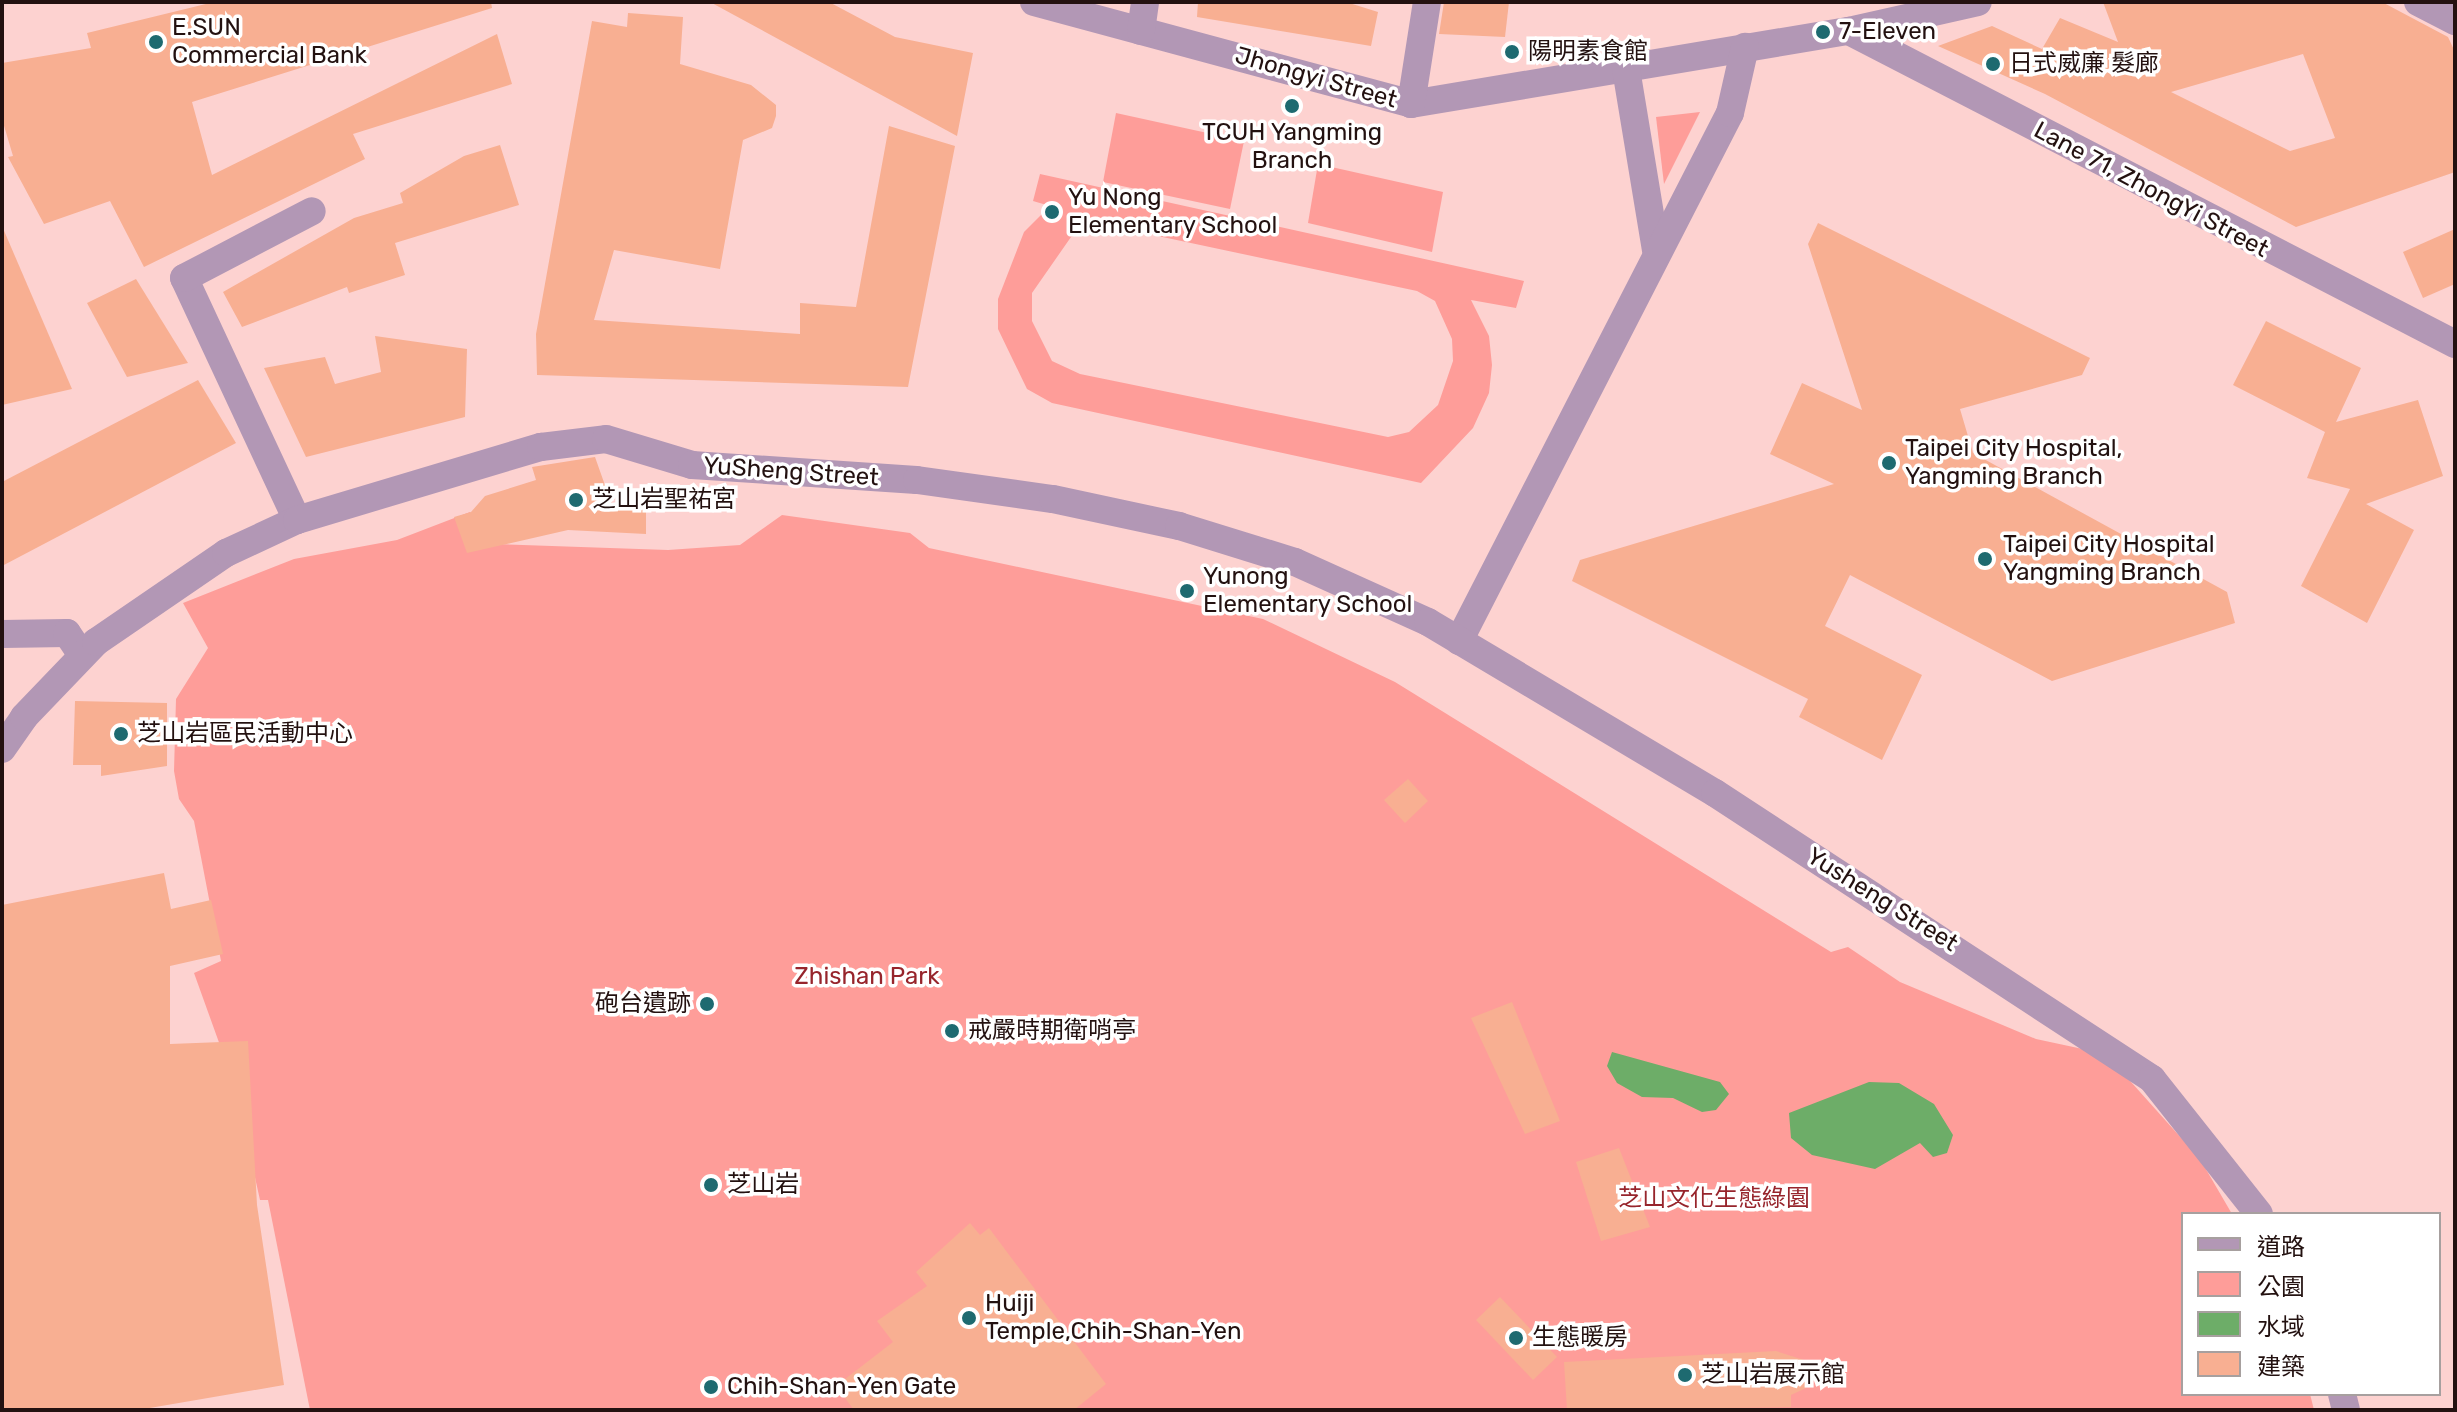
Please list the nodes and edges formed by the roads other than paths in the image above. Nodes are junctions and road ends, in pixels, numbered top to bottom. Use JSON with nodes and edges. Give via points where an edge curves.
{"nodes":[{"id":1,"x":1034,"y":2,"type":"edge"},
{"id":2,"x":1145,"y":2,"type":"edge"},
{"id":3,"x":1427,"y":2,"type":"edge"},
{"id":4,"x":1978,"y":2,"type":"edge"},
{"id":5,"x":2418,"y":2,"type":"edge"},
{"id":6,"x":2455,"y":21,"type":"edge"},
{"id":7,"x":1141,"y":31,"type":"junction"},
{"id":8,"x":1849,"y":31,"type":"junction"},
{"id":9,"x":1745,"y":47,"type":"junction"},
{"id":10,"x":1626,"y":69,"type":"junction"},
{"id":11,"x":1411,"y":104,"type":"junction"},
{"id":12,"x":312,"y":211,"type":"dead end"},
{"id":13,"x":1656,"y":250,"type":"junction"},
{"id":14,"x":2455,"y":344,"type":"edge"},
{"id":15,"x":297,"y":520,"type":"junction"},
{"id":16,"x":2,"y":634,"type":"edge"},
{"id":17,"x":1459,"y":641,"type":"junction"},
{"id":18,"x":82,"y":655,"type":"junction"},
{"id":19,"x":2,"y":749,"type":"edge"},
{"id":20,"x":2257,"y":1212,"type":"edge"}],
"edges":[{"from":1,"to":7,"type":"street","name":"Jhongyi Street"},
{"from":2,"to":7,"type":"street"},
{"from":3,"to":11,"type":"street"},
{"from":4,"to":8,"type":"street","name":"Jhongyi Street"},
{"from":5,"to":6,"type":"street"},
{"from":7,"to":11,"type":"street","name":"Jhongyi Street"},
{"from":8,"to":9,"type":"street","name":"Jhongyi Street"},
{"from":8,"to":14,"type":"street","name":"Lane 71, ZhongYi Street"},
{"from":9,"to":10,"type":"street","name":"Jhongyi Street"},
{"from":9,"to":13,"type":"street","via":[[1730,113]]},
{"from":10,"to":11,"type":"street","name":"Jhongyi Street"},
{"from":10,"to":13,"type":"street"},
{"from":12,"to":15,"type":"street","via":[[184,278]]},
{"from":13,"to":17,"type":"street"},
{"from":15,"to":17,"type":"street","name":"YuSheng Street","via":[[541,447],[606,439],[692,465],[917,480],[1179,526],[1295,562]]},
{"from":15,"to":18,"type":"street","name":"YuSheng Street","via":[[154,597]]},
{"from":16,"to":18,"type":"street","via":[[67,633]]},
{"from":17,"to":20,"type":"street","name":"Yusheng Street","via":[[1715,793],[2152,1079]]},
{"from":18,"to":19,"type":"street","name":"YuSheng Street"}]}
